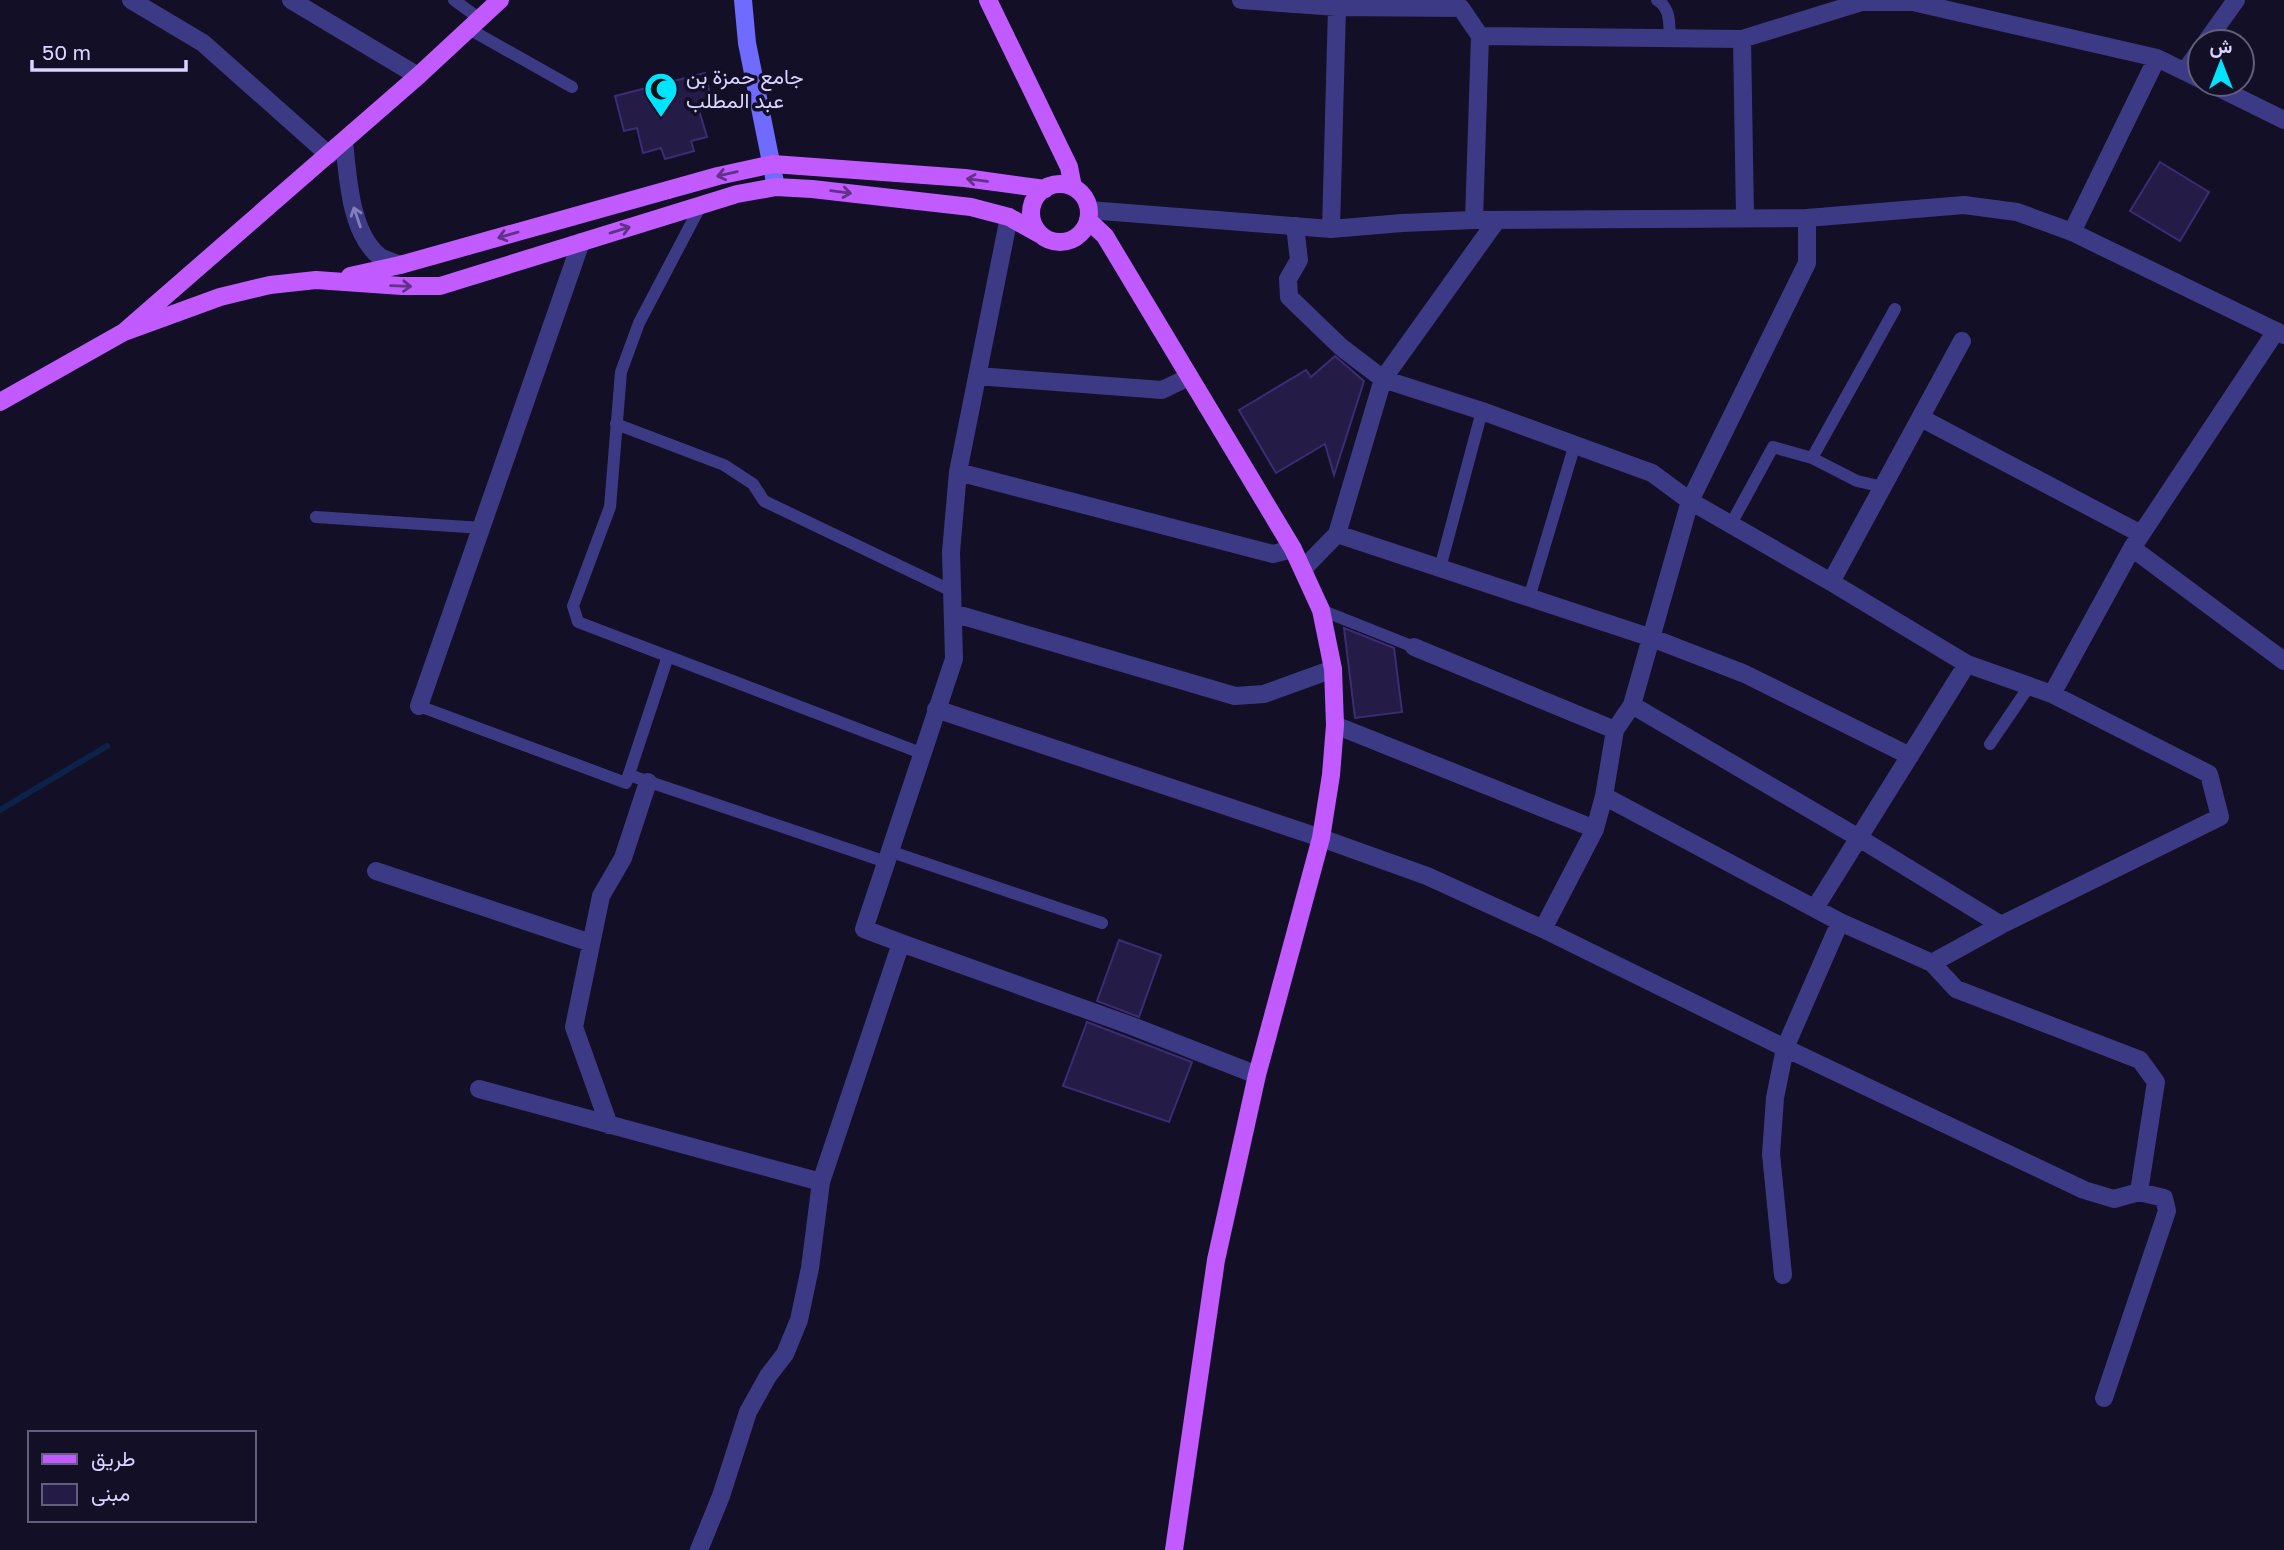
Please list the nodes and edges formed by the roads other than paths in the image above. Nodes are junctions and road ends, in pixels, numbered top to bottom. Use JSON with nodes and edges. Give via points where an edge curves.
{"nodes":[{"id":1,"x":131,"y":0,"type":"edge"},
{"id":2,"x":291,"y":0,"type":"edge"},
{"id":3,"x":454,"y":0,"type":"edge"},
{"id":4,"x":500,"y":0,"type":"edge"},
{"id":5,"x":743,"y":0,"type":"edge"},
{"id":6,"x":988,"y":0,"type":"edge"},
{"id":7,"x":1241,"y":0,"type":"edge"},
{"id":8,"x":1657,"y":0,"type":"edge"},
{"id":9,"x":2236,"y":0,"type":"edge"},
{"id":10,"x":1861,"y":1,"type":"edge"},
{"id":11,"x":1461,"y":4,"type":"edge"},
{"id":12,"x":1337,"y":7,"type":"junction"},
{"id":13,"x":474,"y":24,"type":"junction"},
{"id":14,"x":2216,"y":28,"type":"edge"},
{"id":15,"x":1480,"y":36,"type":"junction"},
{"id":16,"x":1670,"y":38,"type":"junction"},
{"id":17,"x":1741,"y":39,"type":"junction"},
{"id":18,"x":2157,"y":58,"type":"junction"},
{"id":19,"x":2186,"y":72,"type":"edge"},
{"id":20,"x":418,"y":76,"type":"junction"},
{"id":21,"x":572,"y":87,"type":"dead end"},
{"id":22,"x":2239,"y":98,"type":"edge"},
{"id":23,"x":2284,"y":120,"type":"edge"},
{"id":24,"x":344,"y":142,"type":"junction"},
{"id":25,"x":329,"y":155,"type":"junction"},
{"id":26,"x":772,"y":164,"type":"junction"},
{"id":27,"x":776,"y":187,"type":"junction"},
{"id":28,"x":1073,"y":187,"type":"junction"},
{"id":29,"x":1045,"y":188,"type":"junction"},
{"id":30,"x":701,"y":205,"type":"junction"},
{"id":31,"x":1088,"y":215,"type":"junction"},
{"id":32,"x":1745,"y":217,"type":"junction"},
{"id":33,"x":1009,"y":218,"type":"junction"},
{"id":34,"x":1807,"y":218,"type":"junction"},
{"id":35,"x":1474,"y":220,"type":"junction"},
{"id":36,"x":1497,"y":220,"type":"junction"},
{"id":37,"x":1295,"y":226,"type":"junction"},
{"id":38,"x":1331,"y":229,"type":"junction"},
{"id":39,"x":2072,"y":232,"type":"junction"},
{"id":40,"x":1041,"y":235,"type":"junction"},
{"id":41,"x":582,"y":242,"type":"junction"},
{"id":42,"x":400,"y":265,"type":"junction"},
{"id":43,"x":333,"y":280,"type":"junction"},
{"id":44,"x":1895,"y":309,"type":"dead end"},
{"id":45,"x":124,"y":332,"type":"junction"},
{"id":46,"x":2280,"y":333,"type":"edge"},
{"id":47,"x":1962,"y":341,"type":"dead end"},
{"id":48,"x":977,"y":376,"type":"junction"},
{"id":49,"x":1189,"y":377,"type":"junction"},
{"id":50,"x":1383,"y":379,"type":"junction"},
{"id":51,"x":0,"y":402,"type":"edge"},
{"id":52,"x":1482,"y":411,"type":"junction"},
{"id":53,"x":1921,"y":418,"type":"junction"},
{"id":54,"x":616,"y":424,"type":"junction"},
{"id":55,"x":1575,"y":444,"type":"junction"},
{"id":56,"x":1812,"y":458,"type":"junction"},
{"id":57,"x":958,"y":472,"type":"junction"},
{"id":58,"x":1883,"y":487,"type":"junction"},
{"id":59,"x":1689,"y":500,"type":"junction"},
{"id":60,"x":316,"y":517,"type":"dead end"},
{"id":61,"x":1731,"y":524,"type":"junction"},
{"id":62,"x":481,"y":528,"type":"junction"},
{"id":63,"x":1337,"y":534,"type":"junction"},
{"id":64,"x":2137,"y":541,"type":"junction"},
{"id":65,"x":1293,"y":549,"type":"junction"},
{"id":66,"x":1440,"y":568,"type":"junction"},
{"id":67,"x":1303,"y":569,"type":"junction"},
{"id":68,"x":1831,"y":582,"type":"junction"},
{"id":69,"x":952,"y":591,"type":"junction"},
{"id":70,"x":1529,"y":598,"type":"junction"},
{"id":71,"x":1321,"y":610,"type":"junction"},
{"id":72,"x":953,"y":613,"type":"junction"},
{"id":73,"x":1651,"y":638,"type":"junction"},
{"id":74,"x":1414,"y":647,"type":"joint"},
{"id":75,"x":668,"y":656,"type":"junction"},
{"id":76,"x":2284,"y":661,"type":"edge"},
{"id":77,"x":1967,"y":664,"type":"junction"},
{"id":78,"x":1333,"y":669,"type":"junction"},
{"id":79,"x":2030,"y":685,"type":"junction"},
{"id":80,"x":2052,"y":694,"type":"junction"},
{"id":81,"x":1632,"y":705,"type":"junction"},
{"id":82,"x":419,"y":706,"type":"joint"},
{"id":83,"x":936,"y":709,"type":"junction"},
{"id":84,"x":1335,"y":725,"type":"junction"},
{"id":85,"x":1615,"y":730,"type":"junction"},
{"id":86,"x":1990,"y":744,"type":"dead end"},
{"id":87,"x":921,"y":753,"type":"junction"},
{"id":88,"x":1910,"y":756,"type":"junction"},
{"id":89,"x":629,"y":775,"type":"junction"},
{"id":90,"x":648,"y":782,"type":"junction"},
{"id":91,"x":1604,"y":796,"type":"junction"},
{"id":92,"x":1595,"y":829,"type":"junction"},
{"id":93,"x":1321,"y":838,"type":"junction"},
{"id":94,"x":1859,"y":838,"type":"junction"},
{"id":95,"x":888,"y":856,"type":"junction"},
{"id":96,"x":376,"y":871,"type":"dead end"},
{"id":97,"x":1815,"y":908,"type":"junction"},
{"id":98,"x":1840,"y":922,"type":"junction"},
{"id":99,"x":1102,"y":923,"type":"dead end"},
{"id":100,"x":2001,"y":925,"type":"junction"},
{"id":101,"x":1543,"y":929,"type":"junction"},
{"id":102,"x":591,"y":943,"type":"junction"},
{"id":103,"x":901,"y":943,"type":"junction"},
{"id":104,"x":1932,"y":963,"type":"junction"},
{"id":105,"x":1785,"y":1048,"type":"junction"},
{"id":106,"x":1257,"y":1075,"type":"junction"},
{"id":107,"x":479,"y":1089,"type":"dead end"},
{"id":108,"x":609,"y":1125,"type":"junction"},
{"id":109,"x":821,"y":1182,"type":"junction"},
{"id":110,"x":2139,"y":1192,"type":"junction"},
{"id":111,"x":1783,"y":1275,"type":"dead end"},
{"id":112,"x":2105,"y":1398,"type":"dead end"},
{"id":113,"x":699,"y":1550,"type":"edge"},
{"id":114,"x":1174,"y":1550,"type":"edge"}],
"edges":[{"from":1,"to":25,"type":"street","via":[[203,43]]},
{"from":2,"to":20,"type":"street"},
{"from":3,"to":13,"type":"lane"},
{"from":4,"to":13,"type":"main road"},
{"from":5,"to":26,"type":"main road","via":[[747,43]]},
{"from":6,"to":28,"type":"main road","via":[[1069,167]]},
{"from":7,"to":12,"type":"street"},
{"from":8,"to":16,"type":"lane","via":[[1668,14]]},
{"from":9,"to":14,"type":"street"},
{"from":10,"to":17,"type":"street"},
{"from":10,"to":18,"type":"street","via":[[1913,2]]},
{"from":11,"to":12,"type":"street"},
{"from":11,"to":15,"type":"street"},
{"from":12,"to":38,"type":"street"},
{"from":13,"to":20,"type":"main road"},
{"from":13,"to":21,"type":"lane"},
{"from":15,"to":16,"type":"street"},
{"from":15,"to":35,"type":"street"},
{"from":16,"to":17,"type":"street"},
{"from":17,"to":32,"type":"street"},
{"from":18,"to":19,"type":"street"},
{"from":18,"to":39,"type":"street"},
{"from":20,"to":24,"type":"main road"},
{"from":22,"to":23,"type":"street"},
{"from":24,"to":25,"type":"main road"},
{"from":42,"to":24,"type":"street","one_way":true,"via":[[380,257],[363,234],[350,196]]},
{"from":25,"to":45,"type":"main road"},
{"from":26,"to":27,"type":"main road"},
{"from":29,"to":26,"type":"main road","one_way":true},
{"from":26,"to":42,"type":"main road","one_way":true},
{"from":27,"to":30,"type":"main road"},
{"from":27,"to":33,"type":"main road","one_way":true,"via":[[971,207]]},
{"from":28,"to":29,"type":"main road"},
{"from":28,"to":31,"type":"main road","via":[[1081,193]]},
{"from":29,"to":40,"type":"main road","via":[[1031,210],[1034,227]]},
{"from":41,"to":30,"type":"main road","one_way":true},
{"from":30,"to":54,"type":"lane","via":[[639,323],[621,372]]},
{"from":31,"to":37,"type":"street"},
{"from":31,"to":40,"type":"main road","via":[[1077,236],[1068,241]]},
{"from":31,"to":49,"type":"main road"},
{"from":32,"to":34,"type":"street"},
{"from":32,"to":36,"type":"street"},
{"from":33,"to":40,"type":"main road"},
{"from":33,"to":48,"type":"street"},
{"from":34,"to":39,"type":"street","via":[[1964,205],[2017,212]]},
{"from":34,"to":59,"type":"street","via":[[1807,262]]},
{"from":35,"to":36,"type":"street"},
{"from":35,"to":38,"type":"street"},
{"from":36,"to":50,"type":"street"},
{"from":37,"to":38,"type":"street"},
{"from":37,"to":50,"type":"street","via":[[1299,260],[1288,279],[1289,297]]},
{"from":39,"to":46,"type":"street"},
{"from":43,"to":41,"type":"main road","one_way":true,"via":[[440,286]]},
{"from":41,"to":62,"type":"street"},
{"from":42,"to":43,"type":"main road"},
{"from":43,"to":45,"type":"main road","via":[[270,285],[220,297]]},
{"from":44,"to":56,"type":"lane"},
{"from":45,"to":51,"type":"main road"},
{"from":46,"to":64,"type":"street"},
{"from":47,"to":53,"type":"street"},
{"from":48,"to":49,"type":"street","via":[[1162,390]]},
{"from":48,"to":57,"type":"street"},
{"from":49,"to":65,"type":"main road"},
{"from":50,"to":52,"type":"street"},
{"from":50,"to":63,"type":"street"},
{"from":52,"to":55,"type":"street"},
{"from":52,"to":66,"type":"lane"},
{"from":53,"to":58,"type":"street"},
{"from":53,"to":64,"type":"street"},
{"from":54,"to":69,"type":"lane","via":[[724,465],[753,484],[764,501]]},
{"from":54,"to":75,"type":"lane","via":[[610,507],[573,606],[578,622]]},
{"from":55,"to":59,"type":"street","via":[[1652,473]]},
{"from":55,"to":70,"type":"lane"},
{"from":56,"to":58,"type":"lane","via":[[1857,481]]},
{"from":56,"to":61,"type":"lane","via":[[1773,447]]},
{"from":57,"to":65,"type":"street","via":[[1273,554]]},
{"from":57,"to":69,"type":"street"},
{"from":58,"to":68,"type":"street"},
{"from":59,"to":61,"type":"street"},
{"from":59,"to":73,"type":"street"},
{"from":60,"to":62,"type":"lane"},
{"from":61,"to":68,"type":"street"},
{"from":62,"to":82,"type":"street"},
{"from":63,"to":66,"type":"street"},
{"from":63,"to":67,"type":"street"},
{"from":64,"to":76,"type":"street"},
{"from":64,"to":80,"type":"street"},
{"from":65,"to":67,"type":"main road"},
{"from":66,"to":70,"type":"street"},
{"from":67,"to":71,"type":"main road"},
{"from":68,"to":77,"type":"street"},
{"from":69,"to":72,"type":"street"},
{"from":70,"to":73,"type":"street"},
{"from":71,"to":74,"type":"lane"},
{"from":71,"to":78,"type":"main road"},
{"from":72,"to":78,"type":"street","via":[[1235,696],[1264,694]]},
{"from":72,"to":83,"type":"street","via":[[954,659]]},
{"from":73,"to":81,"type":"street"},
{"from":73,"to":88,"type":"street","via":[[1745,674]]},
{"from":74,"to":85,"type":"street"},
{"from":75,"to":87,"type":"lane"},
{"from":75,"to":89,"type":"lane"},
{"from":77,"to":79,"type":"street"},
{"from":77,"to":88,"type":"street"},
{"from":78,"to":84,"type":"main road"},
{"from":79,"to":80,"type":"street"},
{"from":79,"to":86,"type":"lane"},
{"from":80,"to":100,"type":"street","via":[[2209,774],[2220,817]]},
{"from":81,"to":85,"type":"street"},
{"from":81,"to":94,"type":"street"},
{"from":82,"to":89,"type":"lane","via":[[626,783]]},
{"from":83,"to":87,"type":"street"},
{"from":83,"to":93,"type":"street"},
{"from":84,"to":92,"type":"street"},
{"from":84,"to":93,"type":"main road"},
{"from":85,"to":91,"type":"street"},
{"from":87,"to":95,"type":"street"},
{"from":88,"to":94,"type":"street"},
{"from":89,"to":90,"type":"lane"},
{"from":90,"to":95,"type":"lane"},
{"from":90,"to":102,"type":"street","via":[[623,858],[601,895]]},
{"from":91,"to":92,"type":"street"},
{"from":91,"to":97,"type":"street"},
{"from":92,"to":101,"type":"street"},
{"from":93,"to":101,"type":"street","via":[[1427,876]]},
{"from":93,"to":106,"type":"main road"},
{"from":94,"to":97,"type":"street"},
{"from":94,"to":100,"type":"street"},
{"from":95,"to":99,"type":"lane"},
{"from":95,"to":103,"type":"street","via":[[864,929]]},
{"from":96,"to":102,"type":"street"},
{"from":97,"to":98,"type":"street"},
{"from":98,"to":104,"type":"street"},
{"from":98,"to":105,"type":"street"},
{"from":100,"to":104,"type":"street"},
{"from":101,"to":105,"type":"street"},
{"from":102,"to":108,"type":"street","via":[[574,1027]]},
{"from":103,"to":106,"type":"street"},
{"from":103,"to":109,"type":"street"},
{"from":104,"to":110,"type":"street","via":[[1956,989],[2140,1060],[2156,1082]]},
{"from":105,"to":110,"type":"street","via":[[2084,1189],[2115,1199]]},
{"from":105,"to":111,"type":"street","via":[[1771,1154]]},
{"from":106,"to":114,"type":"main road","via":[[1216,1261]]},
{"from":107,"to":108,"type":"street"},
{"from":108,"to":109,"type":"street"},
{"from":109,"to":113,"type":"street","via":[[799,1320],[785,1354],[748,1412]]},
{"from":110,"to":112,"type":"street","via":[[2164,1198],[2167,1211]]}]}
